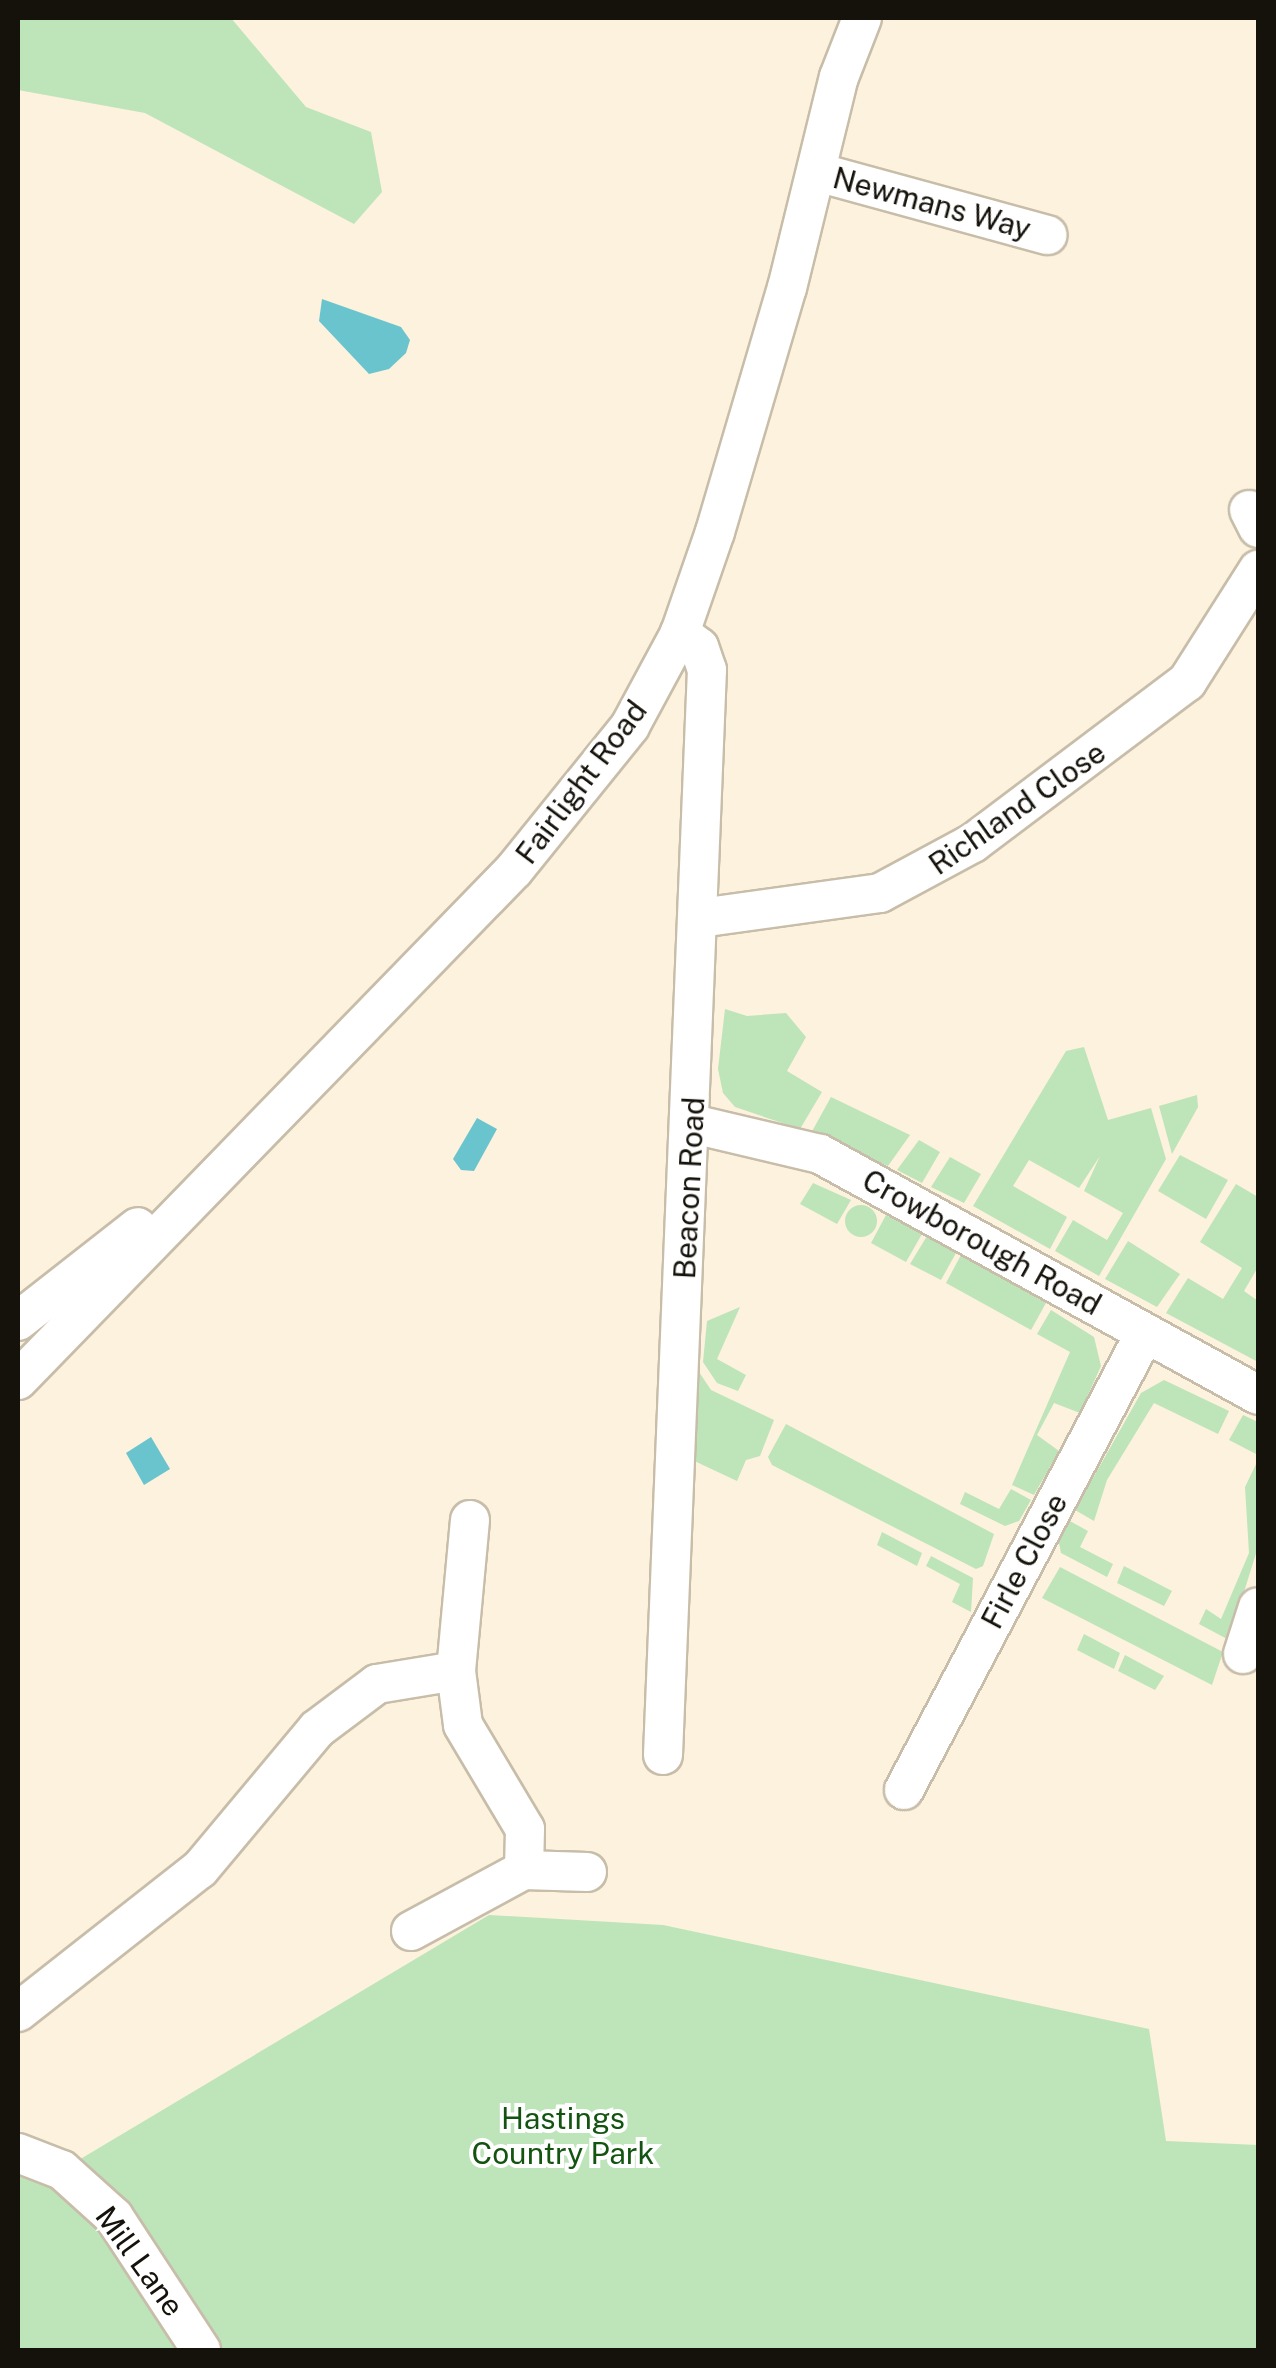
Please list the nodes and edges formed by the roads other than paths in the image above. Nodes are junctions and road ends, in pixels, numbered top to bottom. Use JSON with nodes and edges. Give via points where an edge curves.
{"nodes":[{"id":1,"x":862,"y":18,"type":"edge"},
{"id":2,"x":816,"y":172,"type":"junction"},
{"id":3,"x":1048,"y":235,"type":"dead end"},
{"id":4,"x":1258,"y":570,"type":"edge"},
{"id":5,"x":680,"y":633,"type":"junction"},
{"id":6,"x":700,"y":918,"type":"junction"},
{"id":7,"x":693,"y":1124,"type":"junction"},
{"id":8,"x":208,"y":1184,"type":"junction"},
{"id":9,"x":18,"y":1322,"type":"edge"},
{"id":10,"x":1145,"y":1333,"type":"junction"},
{"id":11,"x":18,"y":1380,"type":"edge"},
{"id":12,"x":1258,"y":1395,"type":"edge"},
{"id":13,"x":470,"y":1520,"type":"dead end"},
{"id":14,"x":1258,"y":1607,"type":"edge"},
{"id":15,"x":1242,"y":1654,"type":"dead end"},
{"id":16,"x":456,"y":1671,"type":"junction"},
{"id":17,"x":663,"y":1755,"type":"dead end"},
{"id":18,"x":904,"y":1790,"type":"dead end"},
{"id":19,"x":524,"y":1870,"type":"junction"},
{"id":20,"x":587,"y":1872,"type":"dead end"},
{"id":21,"x":411,"y":1932,"type":"dead end"},
{"id":22,"x":18,"y":2012,"type":"edge"},
{"id":23,"x":18,"y":2152,"type":"edge"},
{"id":24,"x":201,"y":2350,"type":"edge"}],
"edges":[{"from":1,"to":2,"type":"street","name":"Fairlight Road","via":[[838,77]]},
{"from":2,"to":3,"type":"street","name":"Newmans Way"},
{"from":2,"to":5,"type":"street","name":"Fairlight Road"},
{"from":4,"to":6,"type":"street","name":"Richland Close","via":[[1187,682],[959,851],[880,893]]},
{"from":5,"to":6,"type":"street","name":"Beacon Road","via":[[699,647],[707,670]]},
{"from":5,"to":8,"type":"street","name":"Fairlight Road","via":[[630,726],[514,870]]},
{"from":6,"to":7,"type":"street","name":"Beacon Road"},
{"from":7,"to":10,"type":"street","name":"Crowborough Road","via":[[820,1154]]},
{"from":7,"to":17,"type":"street","name":"Beacon Road","via":[[666,1560]]},
{"from":8,"to":9,"type":"street","via":[[144,1222]]},
{"from":8,"to":11,"type":"street","name":"Fairlight Road"},
{"from":10,"to":12,"type":"street","name":"Crowborough Road"},
{"from":10,"to":18,"type":"street","name":"Firle Close"},
{"from":13,"to":16,"type":"street"},
{"from":14,"to":15,"type":"street"},
{"from":16,"to":19,"type":"street","via":[[462,1725],[525,1828]]},
{"from":16,"to":22,"type":"street","via":[[377,1684],[317,1729],[200,1869]]},
{"from":19,"to":20,"type":"street"},
{"from":19,"to":21,"type":"street"},
{"from":23,"to":24,"type":"street","name":"Mill Lane","via":[[62,2170],[114,2217]]}]}
